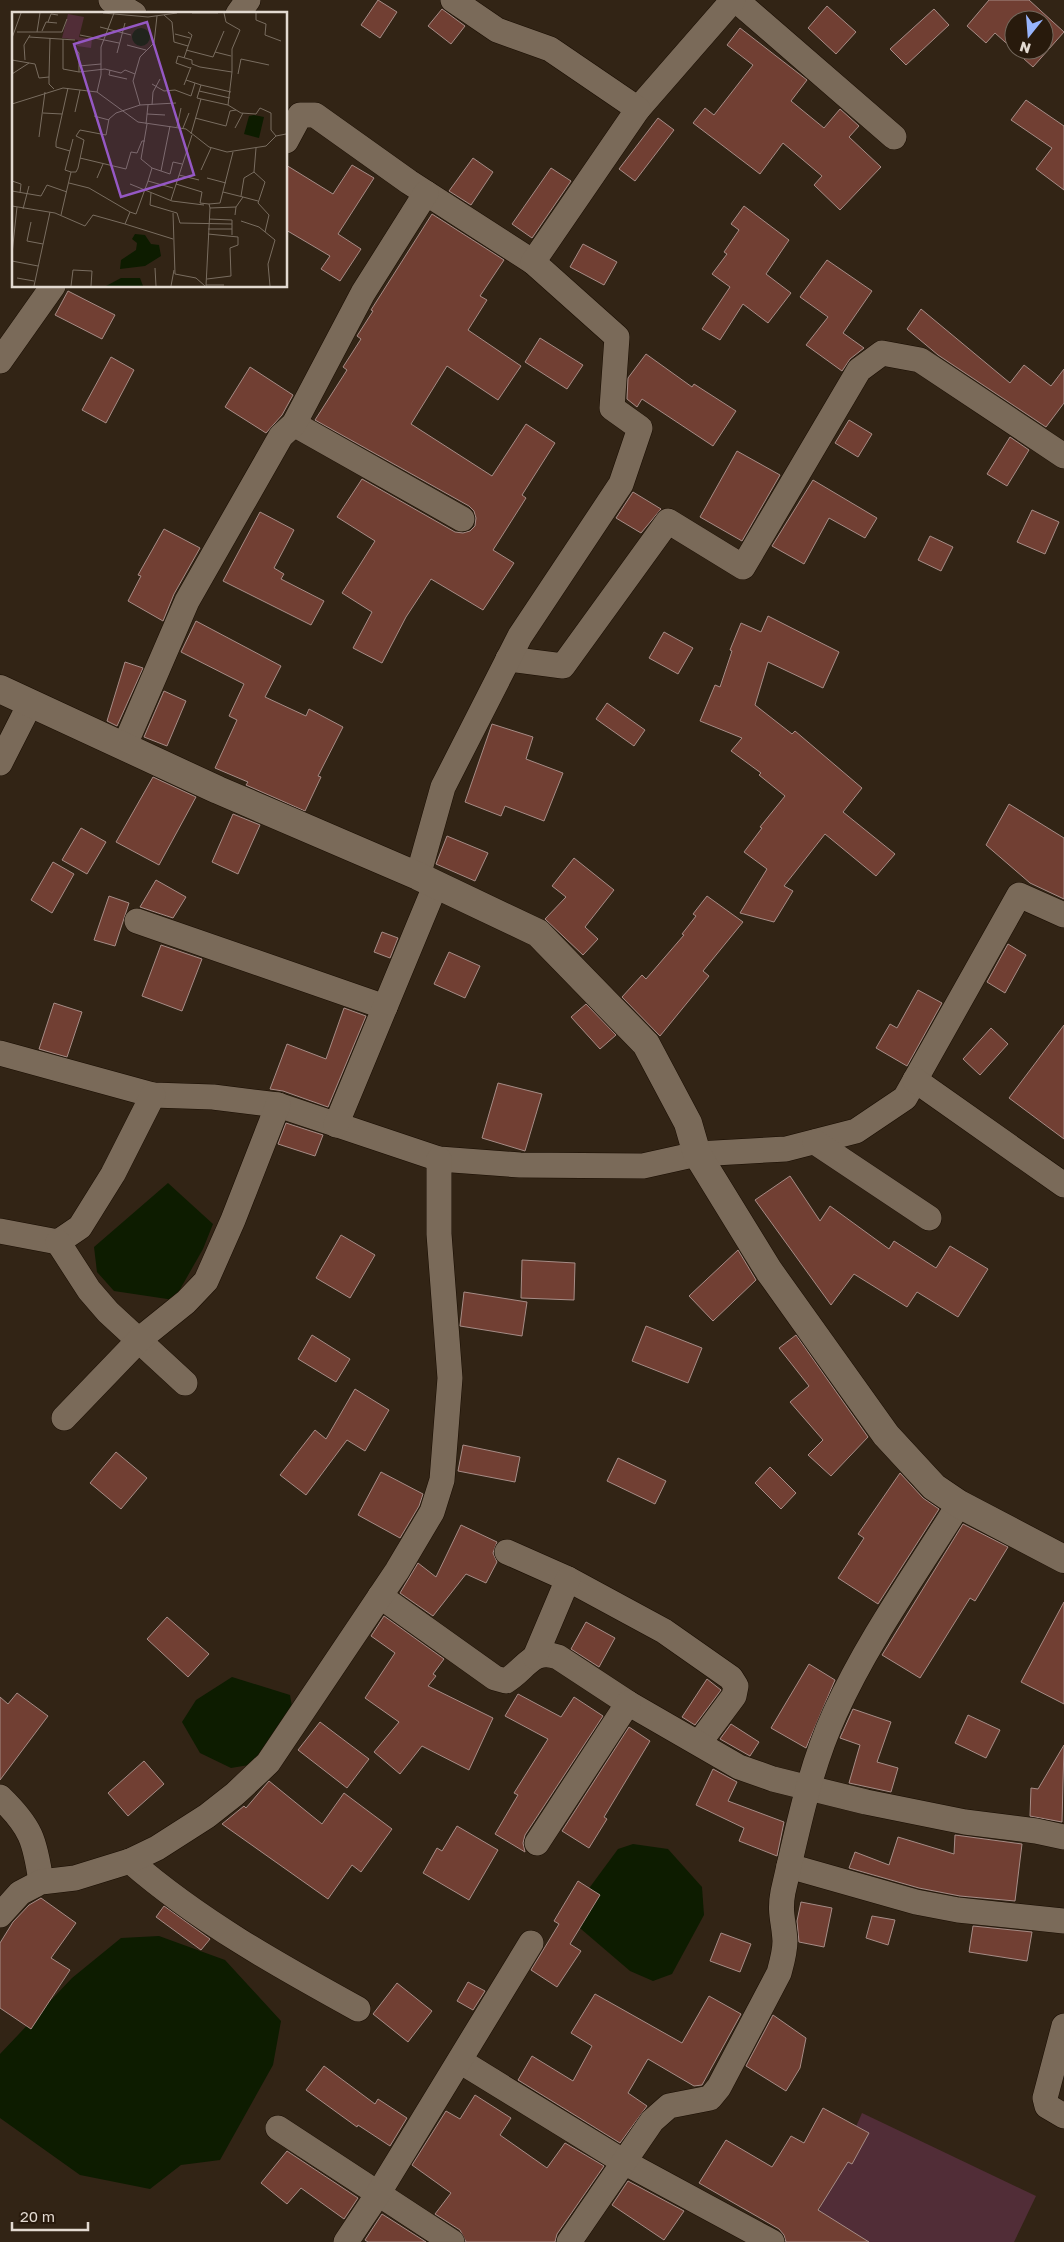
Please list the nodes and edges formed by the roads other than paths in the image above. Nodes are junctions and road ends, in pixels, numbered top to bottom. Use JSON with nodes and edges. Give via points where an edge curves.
{"nodes":[{"id":1,"x":111,"y":0,"type":"edge"},
{"id":2,"x":248,"y":0,"type":"edge"},
{"id":3,"x":453,"y":0,"type":"edge"},
{"id":4,"x":735,"y":0,"type":"edge"},
{"id":5,"x":131,"y":12,"type":"edge"},
{"id":6,"x":239,"y":12,"type":"edge"},
{"id":7,"x":638,"y":110,"type":"junction"},
{"id":8,"x":288,"y":137,"type":"edge"},
{"id":9,"x":894,"y":137,"type":"dead end"},
{"id":10,"x":426,"y":193,"type":"junction"},
{"id":11,"x":533,"y":262,"type":"junction"},
{"id":12,"x":52,"y":288,"type":"edge"},
{"id":13,"x":0,"y":361,"type":"edge"},
{"id":14,"x":294,"y":424,"type":"junction"},
{"id":15,"x":1064,"y":456,"type":"edge"},
{"id":16,"x":462,"y":519,"type":"dead end"},
{"id":17,"x":508,"y":660,"type":"junction"},
{"id":18,"x":0,"y":689,"type":"edge"},
{"id":19,"x":30,"y":704,"type":"junction"},
{"id":20,"x":124,"y":747,"type":"junction"},
{"id":21,"x":0,"y":763,"type":"edge"},
{"id":22,"x":427,"y":880,"type":"junction"},
{"id":23,"x":1064,"y":915,"type":"edge"},
{"id":24,"x":138,"y":921,"type":"dead end"},
{"id":25,"x":384,"y":1007,"type":"junction"},
{"id":26,"x":0,"y":1053,"type":"edge"},
{"id":27,"x":915,"y":1080,"type":"junction"},
{"id":28,"x":152,"y":1094,"type":"junction"},
{"id":29,"x":278,"y":1105,"type":"junction"},
{"id":30,"x":336,"y":1125,"type":"junction"},
{"id":31,"x":816,"y":1142,"type":"junction"},
{"id":32,"x":697,"y":1154,"type":"junction"},
{"id":33,"x":439,"y":1159,"type":"junction"},
{"id":34,"x":1064,"y":1185,"type":"edge"},
{"id":35,"x":929,"y":1218,"type":"dead end"},
{"id":36,"x":0,"y":1231,"type":"edge"},
{"id":37,"x":58,"y":1242,"type":"junction"},
{"id":38,"x":140,"y":1339,"type":"junction"},
{"id":39,"x":184,"y":1383,"type":"dead end"},
{"id":40,"x":64,"y":1418,"type":"dead end"},
{"id":41,"x":959,"y":1504,"type":"junction"},
{"id":42,"x":507,"y":1552,"type":"dead end"},
{"id":43,"x":1064,"y":1559,"type":"edge"},
{"id":44,"x":568,"y":1579,"type":"junction"},
{"id":45,"x":380,"y":1596,"type":"junction"},
{"id":46,"x":535,"y":1657,"type":"junction"},
{"id":47,"x":628,"y":1703,"type":"junction"},
{"id":48,"x":699,"y":1743,"type":"junction"},
{"id":49,"x":809,"y":1787,"type":"junction"},
{"id":50,"x":0,"y":1797,"type":"edge"},
{"id":51,"x":1064,"y":1837,"type":"edge"},
{"id":52,"x":537,"y":1843,"type":"dead end"},
{"id":53,"x":130,"y":1861,"type":"junction"},
{"id":54,"x":789,"y":1866,"type":"junction"},
{"id":55,"x":41,"y":1882,"type":"junction"},
{"id":56,"x":0,"y":1915,"type":"edge"},
{"id":57,"x":1064,"y":1920,"type":"edge"},
{"id":58,"x":531,"y":1943,"type":"dead end"},
{"id":59,"x":358,"y":2009,"type":"dead end"},
{"id":60,"x":1064,"y":2026,"type":"edge"},
{"id":61,"x":460,"y":2061,"type":"junction"},
{"id":62,"x":1064,"y":2116,"type":"edge"},
{"id":63,"x":278,"y":2128,"type":"dead end"},
{"id":64,"x":624,"y":2162,"type":"junction"},
{"id":65,"x":378,"y":2194,"type":"junction"},
{"id":66,"x":346,"y":2242,"type":"edge"},
{"id":67,"x":452,"y":2242,"type":"edge"},
{"id":68,"x":569,"y":2242,"type":"edge"},
{"id":69,"x":772,"y":2242,"type":"edge"}],
"edges":[{"from":1,"to":5,"type":"street"},
{"from":2,"to":6,"type":"street"},
{"from":3,"to":7,"type":"street","via":[[497,30],[550,49]]},
{"from":4,"to":7,"type":"street"},
{"from":4,"to":9,"type":"street"},
{"from":7,"to":11,"type":"street"},
{"from":8,"to":10,"type":"street","via":[[300,115],[315,115]]},
{"from":10,"to":11,"type":"street"},
{"from":10,"to":14,"type":"street","via":[[363,293]]},
{"from":11,"to":17,"type":"street","via":[[617,337],[612,408],[640,428],[621,484],[520,636]]},
{"from":12,"to":13,"type":"street"},
{"from":14,"to":16,"type":"street"},
{"from":14,"to":20,"type":"street","via":[[281,436],[187,601]]},
{"from":15,"to":17,"type":"street","via":[[920,360],[882,353],[859,370],[743,567],[668,521],[563,666]]},
{"from":17,"to":22,"type":"street","via":[[443,787]]},
{"from":18,"to":19,"type":"street"},
{"from":19,"to":20,"type":"street"},
{"from":19,"to":21,"type":"street"},
{"from":20,"to":22,"type":"street","via":[[338,844]]},
{"from":22,"to":25,"type":"street"},
{"from":22,"to":32,"type":"street","via":[[538,932],[646,1044],[688,1123]]},
{"from":23,"to":27,"type":"street","via":[[1019,895]]},
{"from":24,"to":25,"type":"street"},
{"from":25,"to":30,"type":"street"},
{"from":26,"to":28,"type":"street"},
{"from":27,"to":31,"type":"street","via":[[906,1098],[856,1131]]},
{"from":27,"to":34,"type":"street"},
{"from":28,"to":29,"type":"street"},
{"from":28,"to":37,"type":"street","via":[[113,1174],[80,1227]]},
{"from":29,"to":30,"type":"street"},
{"from":29,"to":38,"type":"street","via":[[206,1281],[186,1302]]},
{"from":30,"to":33,"type":"street"},
{"from":31,"to":32,"type":"street","via":[[786,1149]]},
{"from":31,"to":35,"type":"street"},
{"from":32,"to":33,"type":"street","via":[[643,1166],[520,1165]]},
{"from":32,"to":41,"type":"street","via":[[769,1271],[886,1434],[934,1487]]},
{"from":33,"to":45,"type":"street","via":[[439,1234],[450,1378],[442,1480],[432,1512]]},
{"from":36,"to":37,"type":"street"},
{"from":37,"to":38,"type":"street","via":[[89,1290],[108,1312]]},
{"from":38,"to":39,"type":"street"},
{"from":38,"to":40,"type":"street"},
{"from":41,"to":43,"type":"street"},
{"from":41,"to":49,"type":"street","via":[[859,1666],[835,1713]]},
{"from":42,"to":44,"type":"street"},
{"from":44,"to":46,"type":"street"},
{"from":44,"to":48,"type":"street","via":[[664,1630],[731,1678],[736,1686],[734,1696]]},
{"from":45,"to":46,"type":"street","via":[[495,1678],[506,1681]]},
{"from":45,"to":53,"type":"street","via":[[268,1763],[207,1816]]},
{"from":46,"to":47,"type":"street","via":[[545,1652],[558,1657]]},
{"from":47,"to":48,"type":"street"},
{"from":47,"to":52,"type":"street"},
{"from":48,"to":49,"type":"street","via":[[757,1775]]},
{"from":49,"to":51,"type":"street","via":[[965,1822]]},
{"from":49,"to":54,"type":"street"},
{"from":50,"to":55,"type":"street","via":[[30,1830]]},
{"from":53,"to":55,"type":"street","via":[[75,1878]]},
{"from":53,"to":59,"type":"street","via":[[208,1922]]},
{"from":54,"to":57,"type":"street","via":[[916,1902],[958,1910]]},
{"from":54,"to":64,"type":"street","via":[[780,1909],[785,1939],[779,1973],[719,2086],[710,2098],[669,2106],[660,2112]]},
{"from":55,"to":56,"type":"street","via":[[20,1893]]},
{"from":58,"to":61,"type":"street"},
{"from":60,"to":62,"type":"street","via":[[1045,2098],[1047,2106]]},
{"from":61,"to":64,"type":"street"},
{"from":61,"to":65,"type":"street"},
{"from":63,"to":65,"type":"street"},
{"from":64,"to":68,"type":"street"},
{"from":64,"to":69,"type":"street"},
{"from":65,"to":66,"type":"street"},
{"from":65,"to":67,"type":"street"}]}
